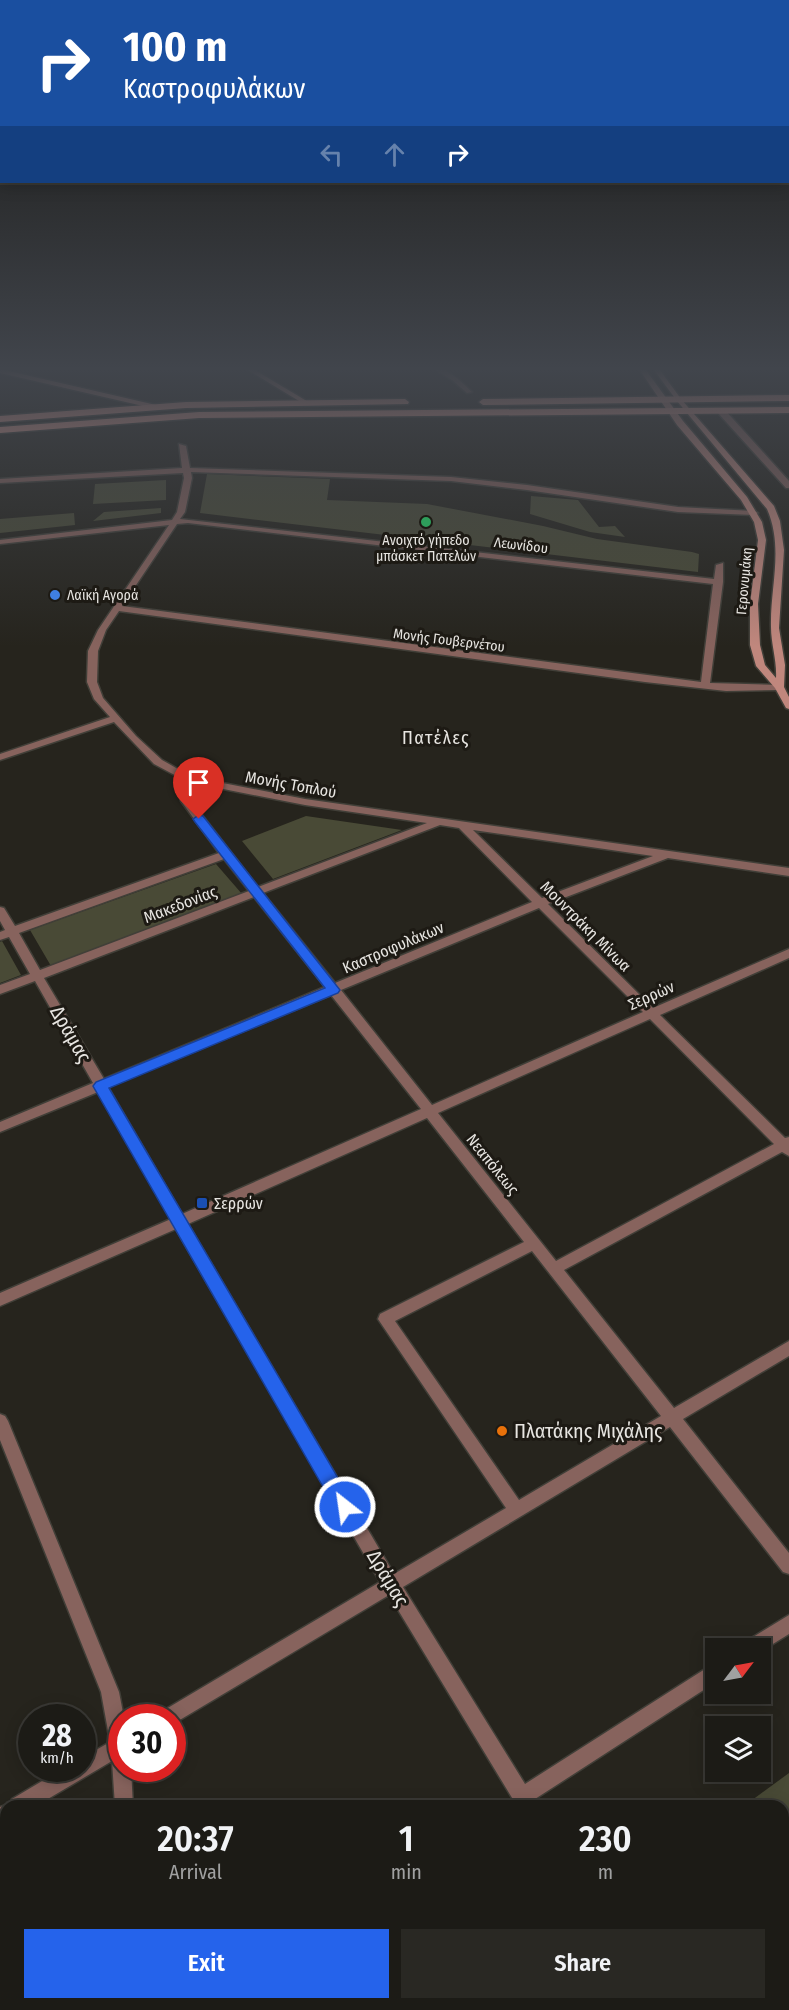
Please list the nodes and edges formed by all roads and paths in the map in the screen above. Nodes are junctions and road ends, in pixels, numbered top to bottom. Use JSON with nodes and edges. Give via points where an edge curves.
{"nodes":[{"id":1,"x":185,"y":460,"type":"edge"},
{"id":2,"x":711,"y":460,"type":"edge"},
{"id":3,"x":730,"y":460,"type":"edge"},
{"id":4,"x":765,"y":460,"type":"edge"},
{"id":5,"x":188,"y":470,"type":"junction"},
{"id":6,"x":0,"y":482,"type":"edge"},
{"id":7,"x":789,"y":486,"type":"edge"},
{"id":8,"x":754,"y":513,"type":"junction"},
{"id":9,"x":177,"y":521,"type":"junction"},
{"id":10,"x":0,"y":542,"type":"edge"},
{"id":11,"x":720,"y":565,"type":"dead end"},
{"id":12,"x":719,"y":582,"type":"junction"},
{"id":13,"x":116,"y":608,"type":"junction"},
{"id":14,"x":705,"y":686,"type":"junction"},
{"id":15,"x":779,"y":687,"type":"junction"},
{"id":16,"x":789,"y":706,"type":"edge"},
{"id":17,"x":115,"y":718,"type":"junction"},
{"id":18,"x":0,"y":757,"type":"edge"},
{"id":19,"x":189,"y":779,"type":"junction"},
{"id":20,"x":439,"y":822,"type":"junction"},
{"id":21,"x":463,"y":826,"type":"junction"},
{"id":22,"x":226,"y":854,"type":"junction"},
{"id":23,"x":667,"y":854,"type":"junction"},
{"id":24,"x":789,"y":872,"type":"edge"},
{"id":25,"x":256,"y":892,"type":"junction"},
{"id":26,"x":540,"y":903,"type":"junction"},
{"id":27,"x":0,"y":911,"type":"edge"},
{"id":28,"x":6,"y":934,"type":"edge"},
{"id":29,"x":789,"y":953,"type":"edge"},
{"id":30,"x":37,"y":975,"type":"junction"},
{"id":31,"x":0,"y":990,"type":"edge"},
{"id":32,"x":334,"y":990,"type":"junction"},
{"id":33,"x":650,"y":1013,"type":"junction"},
{"id":34,"x":101,"y":1086,"type":"junction"},
{"id":35,"x":431,"y":1112,"type":"junction"},
{"id":36,"x":0,"y":1127,"type":"edge"},
{"id":37,"x":787,"y":1146,"type":"edge"},
{"id":38,"x":181,"y":1222,"type":"junction"},
{"id":39,"x":535,"y":1243,"type":"junction"},
{"id":40,"x":555,"y":1268,"type":"junction"},
{"id":41,"x":0,"y":1300,"type":"edge"},
{"id":42,"x":789,"y":1348,"type":"edge"},
{"id":43,"x":673,"y":1418,"type":"junction"},
{"id":44,"x":0,"y":1421,"type":"edge"},
{"id":45,"x":516,"y":1509,"type":"junction"},
{"id":46,"x":789,"y":1566,"type":"edge"},
{"id":47,"x":390,"y":1584,"type":"junction"},
{"id":48,"x":789,"y":1624,"type":"edge"},
{"id":49,"x":767,"y":1638,"type":"edge"},
{"id":50,"x":705,"y":1678,"type":"edge"},
{"id":51,"x":111,"y":1704,"type":"edge"},
{"id":52,"x":186,"y":1707,"type":"edge"},
{"id":53,"x":59,"y":1782,"type":"edge"},
{"id":54,"x":123,"y":1782,"type":"edge"},
{"id":55,"x":29,"y":1800,"type":"edge"},
{"id":56,"x":124,"y":1800,"type":"edge"},
{"id":57,"x":524,"y":1800,"type":"edge"},
{"id":58,"x":526,"y":1800,"type":"edge"}],
"edges":[{"from":1,"to":5,"type":"street","name":"Μονής Τοπλού"},
{"from":2,"to":8,"type":"street","name":"Γερονυμάκη"},
{"from":3,"to":15,"type":"street","name":"Γερονυμάκη","via":[[777,518],[775,626],[782,669]]},
{"from":4,"to":7,"type":"street"},
{"from":5,"to":6,"type":"street"},
{"from":5,"to":8,"type":"street","via":[[465,480],[702,513]]},
{"from":5,"to":9,"type":"street","name":"Μονής Τοπλού"},
{"from":8,"to":15,"type":"street","name":"Γερονυμάκη","via":[[762,533],[754,604],[755,645],[761,666]]},
{"from":9,"to":10,"type":"street","name":"Λεωνίδου"},
{"from":9,"to":12,"type":"street","name":"Λεωνίδου"},
{"from":9,"to":13,"type":"street","name":"Μονής Τοπλού"},
{"from":11,"to":12,"type":"street"},
{"from":12,"to":14,"type":"street"},
{"from":13,"to":14,"type":"street","name":"Μονής Γουβερνέτου"},
{"from":13,"to":17,"type":"street","name":"Μονής Τοπλού","via":[[97,642],[91,668],[94,690]]},
{"from":14,"to":15,"type":"street","name":"Μονής Γουβερνέτου"},
{"from":15,"to":16,"type":"street","name":"Γερονυμάκη"},
{"from":17,"to":18,"type":"street"},
{"from":17,"to":19,"type":"street","name":"Μονής Τοπλού","via":[[158,762]]},
{"from":19,"to":20,"type":"street","name":"Μονής Τοπλού","via":[[305,802]]},
{"from":19,"to":22,"type":"street","name":"Νεαπόλεως","via":[[186,801]]},
{"from":20,"to":21,"type":"street","name":"Μονής Τοπλού"},
{"from":20,"to":25,"type":"street","name":"Μακεδονίας"},
{"from":21,"to":23,"type":"street","name":"Μονής Τοπλού"},
{"from":21,"to":26,"type":"street","name":"Μουντράκη Μίνωα"},
{"from":22,"to":25,"type":"street","name":"Νεαπόλεως"},
{"from":22,"to":28,"type":"street","name":"Μακεδονίας"},
{"from":23,"to":24,"type":"street","name":"Μονής Τοπλού"},
{"from":23,"to":26,"type":"street","name":"Καστροφυλάκων"},
{"from":25,"to":30,"type":"street","name":"Μακεδονίας"},
{"from":25,"to":32,"type":"street","name":"Νεαπόλεως"},
{"from":26,"to":32,"type":"street","name":"Καστροφυλάκων"},
{"from":26,"to":33,"type":"street","name":"Μουντράκη Μίνωα"},
{"from":27,"to":28,"type":"street","name":"Δράμας"},
{"from":28,"to":30,"type":"street","name":"Δράμας"},
{"from":29,"to":33,"type":"street","name":"Σερρών"},
{"from":30,"to":31,"type":"street","name":"Μακεδονίας"},
{"from":30,"to":34,"type":"street","name":"Δράμας"},
{"from":32,"to":34,"type":"street","name":"Καστροφυλάκων"},
{"from":32,"to":35,"type":"street","name":"Νεαπόλεως"},
{"from":33,"to":35,"type":"street","name":"Σερρών"},
{"from":33,"to":37,"type":"street","name":"Μουντράκη Μίνωα"},
{"from":34,"to":36,"type":"street","name":"Καστροφυλάκων"},
{"from":34,"to":38,"type":"street","name":"Δράμας"},
{"from":35,"to":38,"type":"street","name":"Σερρών"},
{"from":35,"to":39,"type":"street","name":"Νεαπόλεως"},
{"from":37,"to":40,"type":"street"},
{"from":38,"to":41,"type":"street","name":"Σερρών"},
{"from":38,"to":47,"type":"street","name":"Δράμας"},
{"from":39,"to":40,"type":"street","name":"Νεαπόλεως"},
{"from":39,"to":45,"type":"street","via":[[385,1319]]},
{"from":40,"to":43,"type":"street","name":"Νεαπόλεως"},
{"from":42,"to":43,"type":"street"},
{"from":43,"to":45,"type":"street"},
{"from":43,"to":46,"type":"street","name":"Νεαπόλεως"},
{"from":44,"to":51,"type":"street","via":[[105,1678]]},
{"from":45,"to":47,"type":"street"},
{"from":47,"to":52,"type":"street"},
{"from":47,"to":57,"type":"street","name":"Δράμας"},
{"from":48,"to":49,"type":"street"},
{"from":50,"to":58,"type":"street"},
{"from":53,"to":55,"type":"street"},
{"from":54,"to":56,"type":"street"}]}
